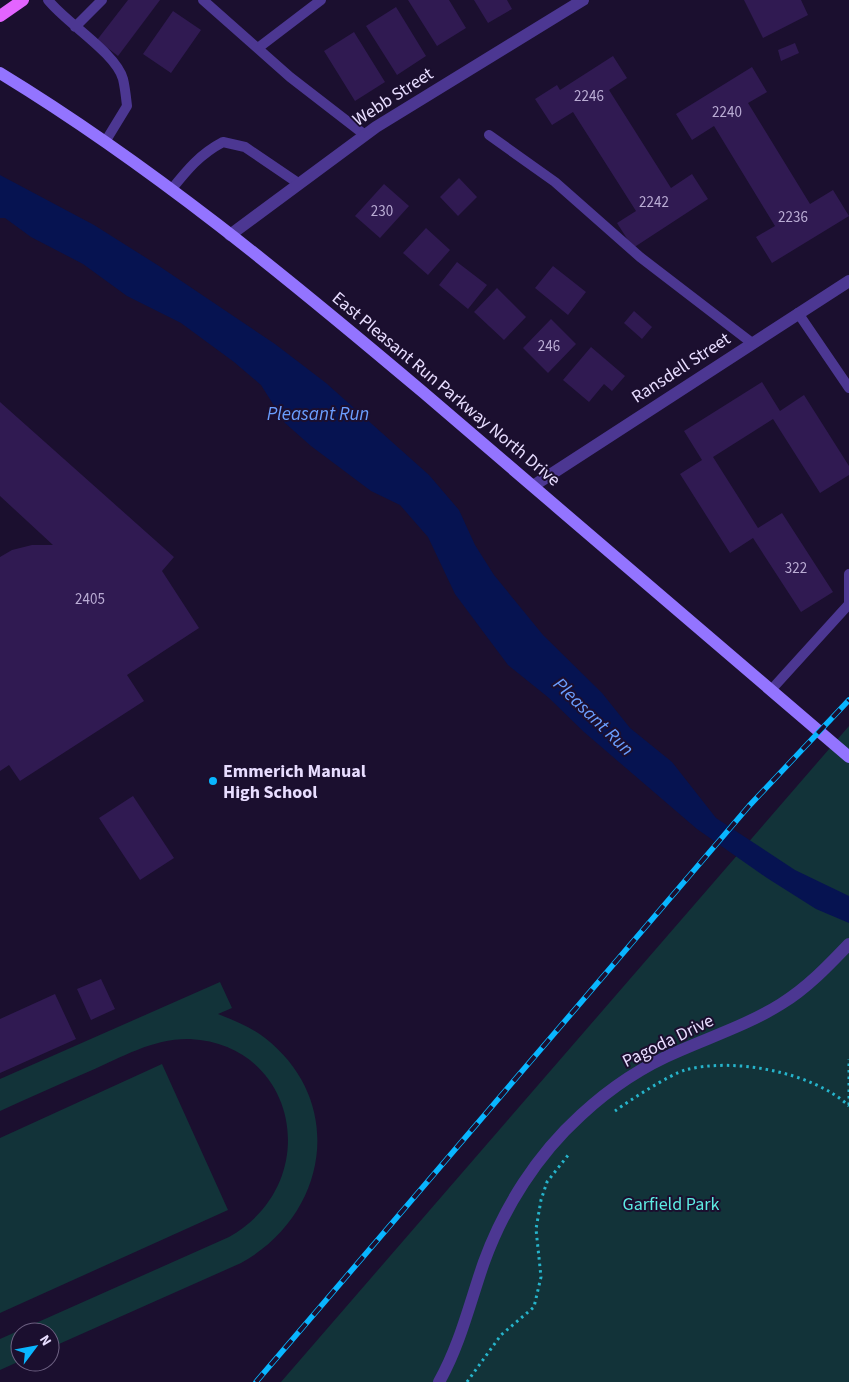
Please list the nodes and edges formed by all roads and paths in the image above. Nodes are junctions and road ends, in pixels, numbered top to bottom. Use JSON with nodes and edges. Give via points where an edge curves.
{"nodes":[{"id":1,"x":23,"y":0,"type":"edge"},
{"id":2,"x":48,"y":0,"type":"edge"},
{"id":3,"x":102,"y":0,"type":"edge"},
{"id":4,"x":203,"y":0,"type":"edge"},
{"id":5,"x":321,"y":0,"type":"edge"},
{"id":6,"x":583,"y":0,"type":"edge"},
{"id":7,"x":0,"y":16,"type":"edge"},
{"id":8,"x":75,"y":27,"type":"junction"},
{"id":9,"x":258,"y":48,"type":"junction"},
{"id":10,"x":0,"y":73,"type":"edge"},
{"id":11,"x":365,"y":134,"type":"junction"},
{"id":12,"x":489,"y":135,"type":"dead end"},
{"id":13,"x":104,"y":142,"type":"junction"},
{"id":14,"x":298,"y":183,"type":"junction"},
{"id":15,"x":172,"y":190,"type":"junction"},
{"id":16,"x":230,"y":235,"type":"junction"},
{"id":17,"x":849,"y":280,"type":"edge"},
{"id":18,"x":798,"y":313,"type":"junction"},
{"id":19,"x":752,"y":343,"type":"junction"},
{"id":20,"x":849,"y":388,"type":"edge"},
{"id":21,"x":533,"y":486,"type":"junction"},
{"id":22,"x":849,"y":574,"type":"edge"},
{"id":23,"x":771,"y":690,"type":"junction"},
{"id":24,"x":849,"y":757,"type":"edge"},
{"id":25,"x":849,"y":944,"type":"edge"},
{"id":26,"x":849,"y":1059,"type":"edge"},
{"id":27,"x":849,"y":1105,"type":"edge"},
{"id":28,"x":608,"y":1117,"type":"dead end"},
{"id":29,"x":570,"y":1153,"type":"dead end"},
{"id":30,"x":439,"y":1382,"type":"edge"},
{"id":31,"x":467,"y":1382,"type":"edge"}],
"edges":[{"from":1,"to":7,"type":"main road"},
{"from":2,"to":8,"type":"lane"},
{"from":3,"to":8,"type":"lane"},
{"from":4,"to":9,"type":"lane"},
{"from":5,"to":9,"type":"lane"},
{"from":6,"to":11,"type":"street","name":"Webb Street"},
{"from":8,"to":13,"type":"lane","via":[[114,62],[123,78],[127,106]]},
{"from":9,"to":11,"type":"lane","via":[[290,77]]},
{"from":10,"to":13,"type":"street","name":"East Pleasant Run Parkway North Drive"},
{"from":11,"to":14,"type":"street","name":"Webb Street"},
{"from":12,"to":19,"type":"lane","via":[[554,182],[640,257]]},
{"from":13,"to":15,"type":"street","name":"East Pleasant Run Parkway North Drive"},
{"from":14,"to":15,"type":"lane","via":[[246,147],[223,142],[198,158]]},
{"from":14,"to":16,"type":"street","name":"Webb Street"},
{"from":15,"to":16,"type":"street","name":"East Pleasant Run Parkway North Drive"},
{"from":16,"to":21,"type":"street","name":"East Pleasant Run Parkway North Drive","via":[[326,310]]},
{"from":17,"to":18,"type":"street","name":"Ransdell Street"},
{"from":18,"to":19,"type":"street","name":"Ransdell Street"},
{"from":18,"to":20,"type":"lane"},
{"from":19,"to":21,"type":"street","name":"Ransdell Street"},
{"from":21,"to":23,"type":"street","name":"East Pleasant Run Parkway North Drive"},
{"from":22,"to":23,"type":"lane","via":[[849,604]]},
{"from":23,"to":24,"type":"street","name":"East Pleasant Run Parkway North Drive"},
{"from":25,"to":30,"type":"street","name":"Pagoda Drive","via":[[824,971],[774,1008],[633,1075],[588,1108],[561,1135],[519,1190],[496,1232]]},
{"from":26,"to":27,"type":"path"},
{"from":27,"to":28,"type":"path","via":[[822,1087],[744,1065],[684,1070]]},
{"from":29,"to":31,"type":"path","via":[[547,1182],[541,1200],[536,1229],[541,1277],[534,1307],[502,1335]]}]}
